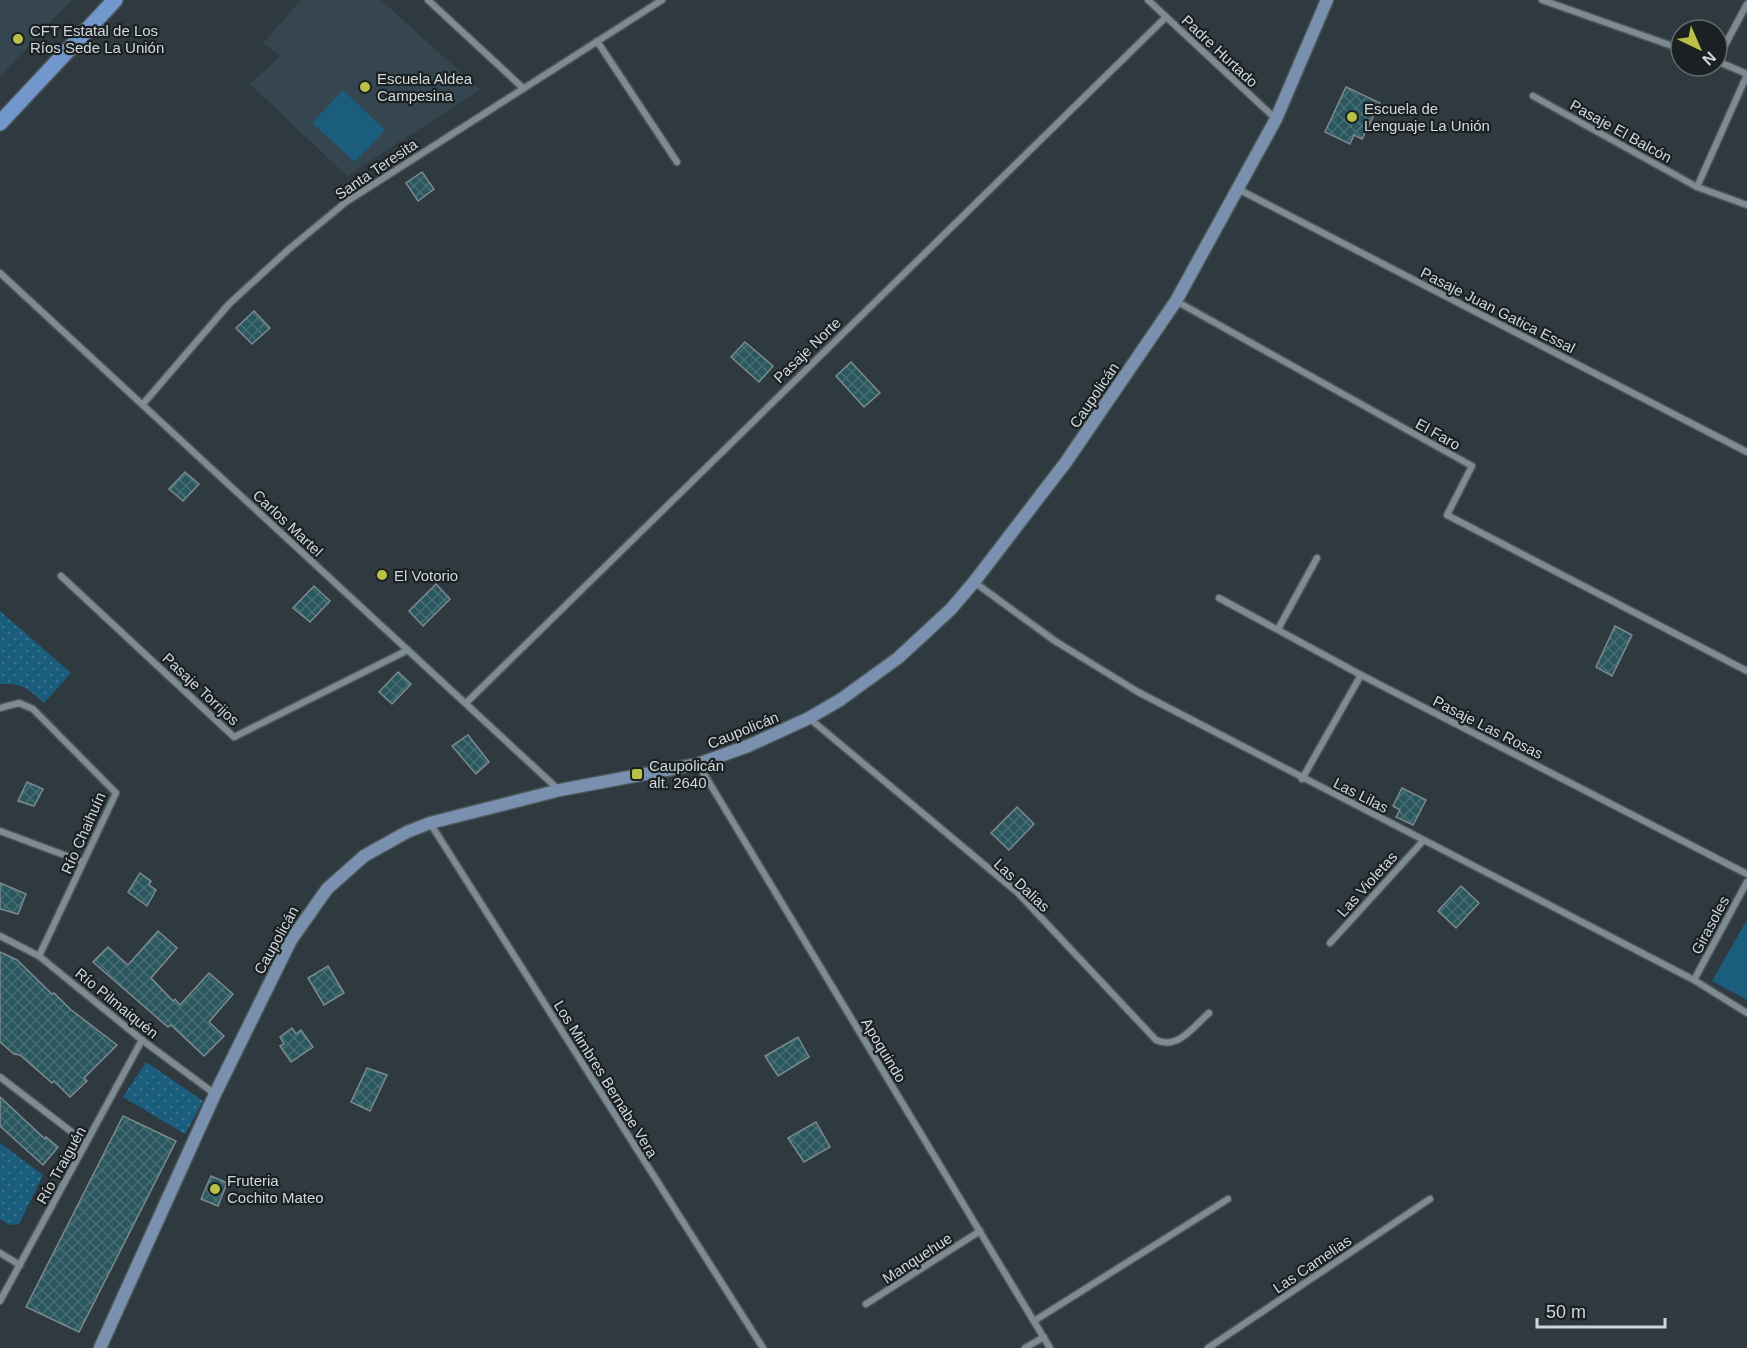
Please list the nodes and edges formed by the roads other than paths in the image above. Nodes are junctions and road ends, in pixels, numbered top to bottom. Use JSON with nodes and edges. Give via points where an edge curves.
{"nodes":[{"id":1,"x":115,"y":0,"type":"edge"},
{"id":2,"x":428,"y":0,"type":"edge"},
{"id":3,"x":662,"y":0,"type":"edge"},
{"id":4,"x":1148,"y":0,"type":"edge"},
{"id":5,"x":1327,"y":0,"type":"edge"},
{"id":6,"x":1542,"y":0,"type":"edge"},
{"id":7,"x":1747,"y":4,"type":"edge"},
{"id":8,"x":1166,"y":17,"type":"junction"},
{"id":9,"x":1729,"y":38,"type":"edge"},
{"id":10,"x":597,"y":41,"type":"junction"},
{"id":11,"x":1669,"y":45,"type":"edge"},
{"id":12,"x":1729,"y":66,"type":"edge"},
{"id":13,"x":1747,"y":74,"type":"edge"},
{"id":14,"x":523,"y":88,"type":"junction"},
{"id":15,"x":1533,"y":96,"type":"dead end"},
{"id":16,"x":1276,"y":119,"type":"junction"},
{"id":17,"x":0,"y":123,"type":"edge"},
{"id":18,"x":677,"y":162,"type":"dead end"},
{"id":19,"x":1697,"y":187,"type":"junction"},
{"id":20,"x":1238,"y":189,"type":"junction"},
{"id":21,"x":1747,"y":205,"type":"edge"},
{"id":22,"x":0,"y":273,"type":"edge"},
{"id":23,"x":1176,"y":301,"type":"junction"},
{"id":24,"x":142,"y":404,"type":"junction"},
{"id":25,"x":1747,"y":452,"type":"edge"},
{"id":26,"x":1317,"y":558,"type":"dead end"},
{"id":27,"x":61,"y":576,"type":"dead end"},
{"id":28,"x":974,"y":582,"type":"junction"},
{"id":29,"x":1219,"y":598,"type":"dead end"},
{"id":30,"x":1278,"y":629,"type":"junction"},
{"id":31,"x":408,"y":650,"type":"junction"},
{"id":32,"x":1747,"y":671,"type":"edge"},
{"id":33,"x":1361,"y":675,"type":"junction"},
{"id":34,"x":466,"y":703,"type":"junction"},
{"id":35,"x":0,"y":708,"type":"edge"},
{"id":36,"x":809,"y":718,"type":"junction"},
{"id":37,"x":698,"y":764,"type":"junction"},
{"id":38,"x":1302,"y":779,"type":"junction"},
{"id":39,"x":560,"y":790,"type":"junction"},
{"id":40,"x":430,"y":823,"type":"junction"},
{"id":41,"x":0,"y":831,"type":"edge"},
{"id":42,"x":1423,"y":841,"type":"junction"},
{"id":43,"x":83,"y":862,"type":"junction"},
{"id":44,"x":1747,"y":874,"type":"edge"},
{"id":45,"x":1747,"y":882,"type":"edge"},
{"id":46,"x":0,"y":936,"type":"edge"},
{"id":47,"x":1330,"y":943,"type":"dead end"},
{"id":48,"x":39,"y":956,"type":"junction"},
{"id":49,"x":1694,"y":980,"type":"junction"},
{"id":50,"x":1209,"y":1013,"type":"dead end"},
{"id":51,"x":1747,"y":1013,"type":"edge"},
{"id":52,"x":142,"y":1040,"type":"junction"},
{"id":53,"x":0,"y":1077,"type":"edge"},
{"id":54,"x":215,"y":1094,"type":"junction"},
{"id":55,"x":86,"y":1143,"type":"junction"},
{"id":56,"x":1228,"y":1199,"type":"dead end"},
{"id":57,"x":1430,"y":1199,"type":"dead end"},
{"id":58,"x":980,"y":1231,"type":"junction"},
{"id":59,"x":0,"y":1253,"type":"edge"},
{"id":60,"x":20,"y":1264,"type":"junction"},
{"id":61,"x":0,"y":1301,"type":"edge"},
{"id":62,"x":866,"y":1304,"type":"dead end"},
{"id":63,"x":1034,"y":1321,"type":"junction"},
{"id":64,"x":1044,"y":1337,"type":"junction"},
{"id":65,"x":100,"y":1348,"type":"edge"},
{"id":66,"x":763,"y":1348,"type":"edge"},
{"id":67,"x":1025,"y":1348,"type":"edge"},
{"id":68,"x":1050,"y":1348,"type":"edge"},
{"id":69,"x":1208,"y":1348,"type":"edge"}],
"edges":[{"from":1,"to":17,"type":"main road"},
{"from":2,"to":14,"type":"street"},
{"from":3,"to":10,"type":"street","name":"Santa Teresita"},
{"from":4,"to":8,"type":"street","name":"Padre Hurtado"},
{"from":5,"to":16,"type":"street","name":"Caupolicán"},
{"from":6,"to":11,"type":"street"},
{"from":7,"to":9,"type":"street"},
{"from":8,"to":16,"type":"street","name":"Padre Hurtado"},
{"from":8,"to":34,"type":"street","name":"Pasaje Norte"},
{"from":10,"to":14,"type":"street","name":"Santa Teresita"},
{"from":10,"to":18,"type":"street"},
{"from":12,"to":13,"type":"street"},
{"from":13,"to":19,"type":"street"},
{"from":14,"to":24,"type":"street","name":"Santa Teresita","via":[[317,225],[229,304]]},
{"from":15,"to":19,"type":"street","name":"Pasaje El Balcón"},
{"from":16,"to":20,"type":"street","name":"Caupolicán"},
{"from":19,"to":21,"type":"street","name":"Pasaje El Balcón"},
{"from":20,"to":23,"type":"street","name":"Caupolicán"},
{"from":20,"to":25,"type":"street","name":"Pasaje Juan Gatica Essal"},
{"from":22,"to":24,"type":"street","name":"Carlos Martel"},
{"from":23,"to":28,"type":"street","name":"Caupolicán","via":[[1066,462]]},
{"from":23,"to":32,"type":"street","name":"El Faro","via":[[1472,466],[1447,515]]},
{"from":24,"to":31,"type":"street","name":"Carlos Martel"},
{"from":26,"to":30,"type":"street"},
{"from":27,"to":31,"type":"street","name":"Pasaje Torrijos","via":[[234,737]]},
{"from":28,"to":36,"type":"street","name":"Caupolicán","via":[[898,658]]},
{"from":28,"to":38,"type":"street","name":"Las Lilas","via":[[1097,668]]},
{"from":29,"to":30,"type":"street","name":"Pasaje Las Rosas"},
{"from":30,"to":33,"type":"street","name":"Pasaje Las Rosas"},
{"from":31,"to":34,"type":"street","name":"Carlos Martel"},
{"from":33,"to":38,"type":"street"},
{"from":33,"to":44,"type":"street","name":"Pasaje Las Rosas"},
{"from":34,"to":39,"type":"street","name":"Carlos Martel"},
{"from":35,"to":43,"type":"street","name":"Río Chaihuín","via":[[19,703],[33,709],[116,793]]},
{"from":36,"to":37,"type":"street","name":"Caupolicán"},
{"from":36,"to":50,"type":"street","name":"Las Dalias","via":[[1018,893],[1156,1040],[1174,1043]]},
{"from":37,"to":39,"type":"street","name":"Caupolicán"},
{"from":37,"to":58,"type":"street","name":"Apoquindo"},
{"from":38,"to":42,"type":"street","name":"Las Lilas"},
{"from":39,"to":40,"type":"street","name":"Caupolicán"},
{"from":40,"to":54,"type":"street","name":"Caupolicán","via":[[364,856],[313,905],[291,940]]},
{"from":40,"to":66,"type":"street","name":"Los Mimbres Bernabe Vera"},
{"from":41,"to":43,"type":"street"},
{"from":42,"to":47,"type":"street","name":"Las Violetas"},
{"from":42,"to":49,"type":"street","name":"Las Lilas"},
{"from":43,"to":48,"type":"street","name":"Río Chaihuín"},
{"from":45,"to":49,"type":"street","name":"Girasoles"},
{"from":46,"to":48,"type":"street","name":"Río Pilmaiquén"},
{"from":48,"to":52,"type":"street","name":"Río Pilmaiquén"},
{"from":49,"to":51,"type":"street","name":"Las Lilas"},
{"from":52,"to":54,"type":"street","name":"Río Pilmaiquén"},
{"from":52,"to":55,"type":"street","name":"Río Traiguén"},
{"from":53,"to":55,"type":"street"},
{"from":54,"to":65,"type":"street","name":"Caupolicán"},
{"from":55,"to":60,"type":"street","name":"Río Traiguén"},
{"from":56,"to":63,"type":"street"},
{"from":57,"to":69,"type":"street","name":"Las Camelias"},
{"from":58,"to":62,"type":"street","name":"Manquehue"},
{"from":58,"to":63,"type":"street","name":"Apoquindo"},
{"from":59,"to":60,"type":"street"},
{"from":60,"to":61,"type":"street","name":"Río Traiguén"},
{"from":63,"to":64,"type":"street","name":"Apoquindo"},
{"from":64,"to":67,"type":"street"},
{"from":64,"to":68,"type":"street","name":"Apoquindo"}]}
